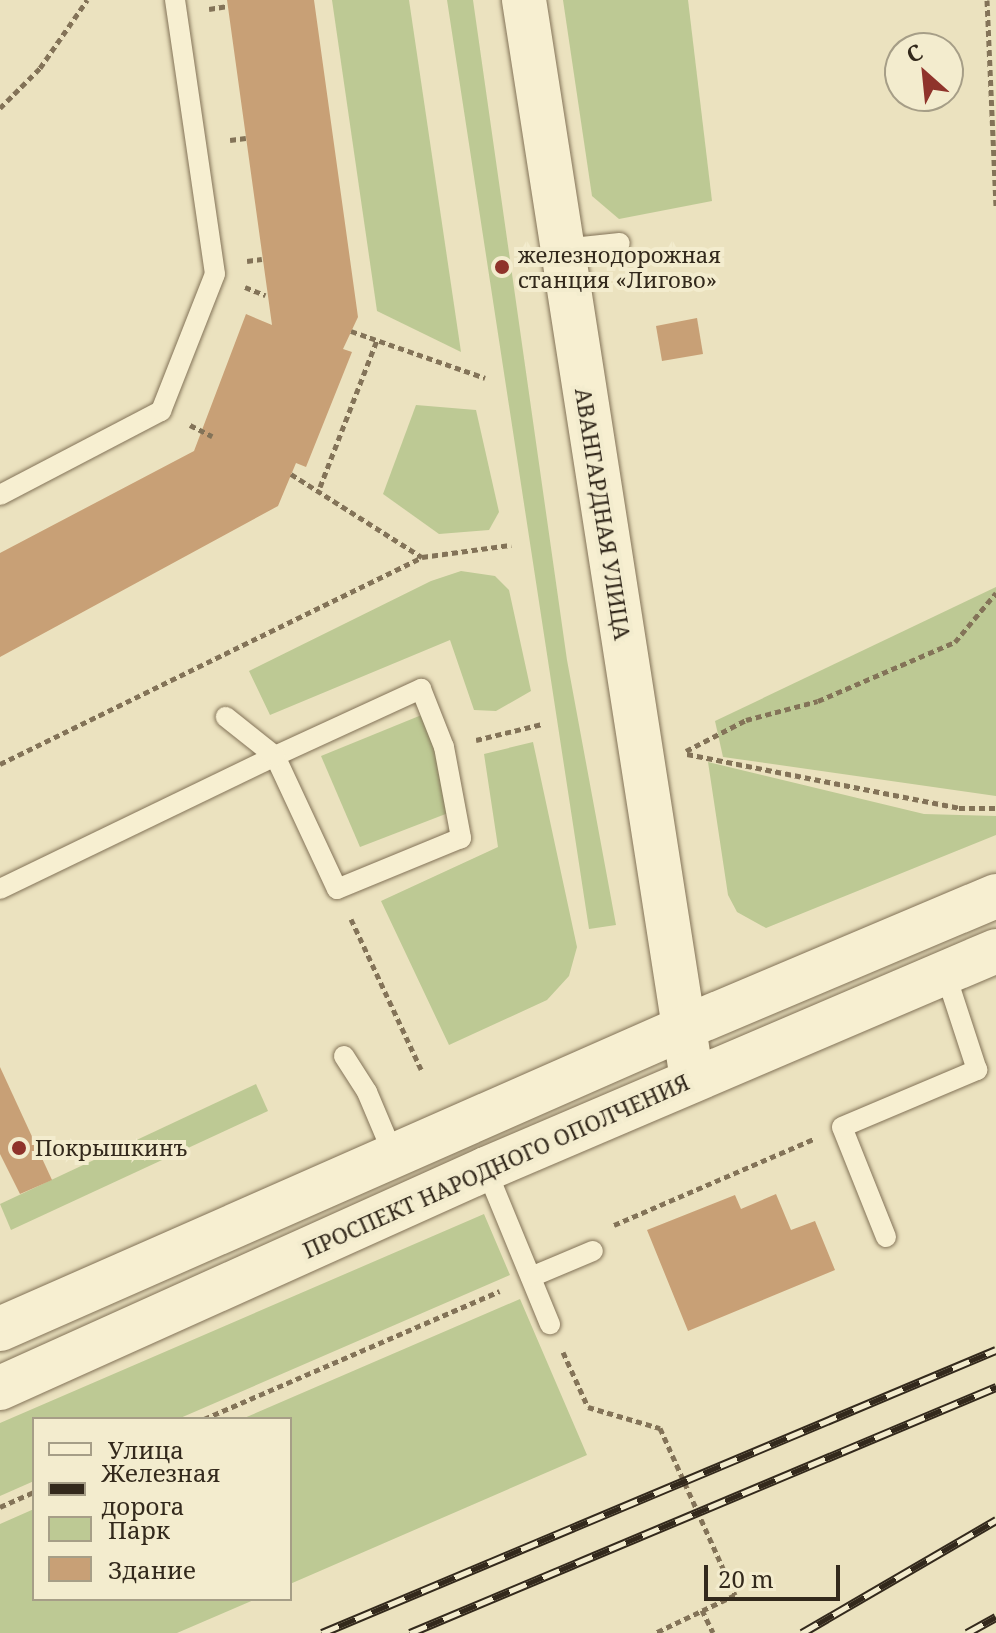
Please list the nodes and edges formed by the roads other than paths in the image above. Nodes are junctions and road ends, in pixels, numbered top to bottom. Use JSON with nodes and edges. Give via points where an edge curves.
{"nodes":[{"id":1,"x":175,"y":0,"type":"edge"},
{"id":2,"x":524,"y":0,"type":"edge"},
{"id":3,"x":620,"y":243,"type":"dead end"},
{"id":4,"x":563,"y":249,"type":"junction"},
{"id":5,"x":0,"y":495,"type":"edge"},
{"id":6,"x":226,"y":717,"type":"dead end"},
{"id":7,"x":275,"y":756,"type":"junction"},
{"id":8,"x":0,"y":889,"type":"edge"},
{"id":9,"x":996,"y":896,"type":"edge"},
{"id":10,"x":996,"y":951,"type":"edge"},
{"id":11,"x":945,"y":972,"type":"junction"},
{"id":12,"x":681,"y":1029,"type":"junction"},
{"id":13,"x":344,"y":1056,"type":"dead end"},
{"id":14,"x":692,"y":1079,"type":"junction"},
{"id":15,"x":394,"y":1156,"type":"junction"},
{"id":16,"x":486,"y":1169,"type":"junction"},
{"id":17,"x":886,"y":1237,"type":"dead end"},
{"id":18,"x":593,"y":1251,"type":"road end"},
{"id":19,"x":531,"y":1277,"type":"junction"},
{"id":20,"x":550,"y":1324,"type":"road end"},
{"id":21,"x":0,"y":1329,"type":"edge"},
{"id":22,"x":0,"y":1388,"type":"edge"}],
"edges":[{"from":1,"to":5,"type":"lane","via":[[215,274],[161,411]]},
{"from":2,"to":4,"type":"main road","name":"АВАНГАРДНАЯ УЛИЦА"},
{"from":3,"to":4,"type":"lane"},
{"from":4,"to":12,"type":"main road","name":"АВАНГАРДНАЯ УЛИЦА"},
{"from":6,"to":7,"type":"lane"},
{"from":7,"to":7,"type":"lane","via":[[421,689],[444,747],[461,838],[337,889]]},
{"from":7,"to":8,"type":"lane"},
{"from":9,"to":12,"type":"main road"},
{"from":10,"to":11,"type":"main road","name":"ПРОСПЕКТ НАРОДНОГО ОПОЛЧЕНИЯ"},
{"from":11,"to":14,"type":"main road","name":"ПРОСПЕКТ НАРОДНОГО ОПОЛЧЕНИЯ"},
{"from":11,"to":17,"type":"lane","via":[[977,1070],[842,1127]]},
{"from":12,"to":14,"type":"main road","name":"АВАНГАРДНАЯ УЛИЦА"},
{"from":12,"to":15,"type":"main road"},
{"from":13,"to":15,"type":"lane","via":[[367,1092]]},
{"from":14,"to":16,"type":"main road","name":"ПРОСПЕКТ НАРОДНОГО ОПОЛЧЕНИЯ"},
{"from":15,"to":21,"type":"main road"},
{"from":16,"to":19,"type":"lane"},
{"from":16,"to":22,"type":"main road","name":"ПРОСПЕКТ НАРОДНОГО ОПОЛЧЕНИЯ"},
{"from":18,"to":19,"type":"lane"},
{"from":19,"to":20,"type":"lane"}]}
